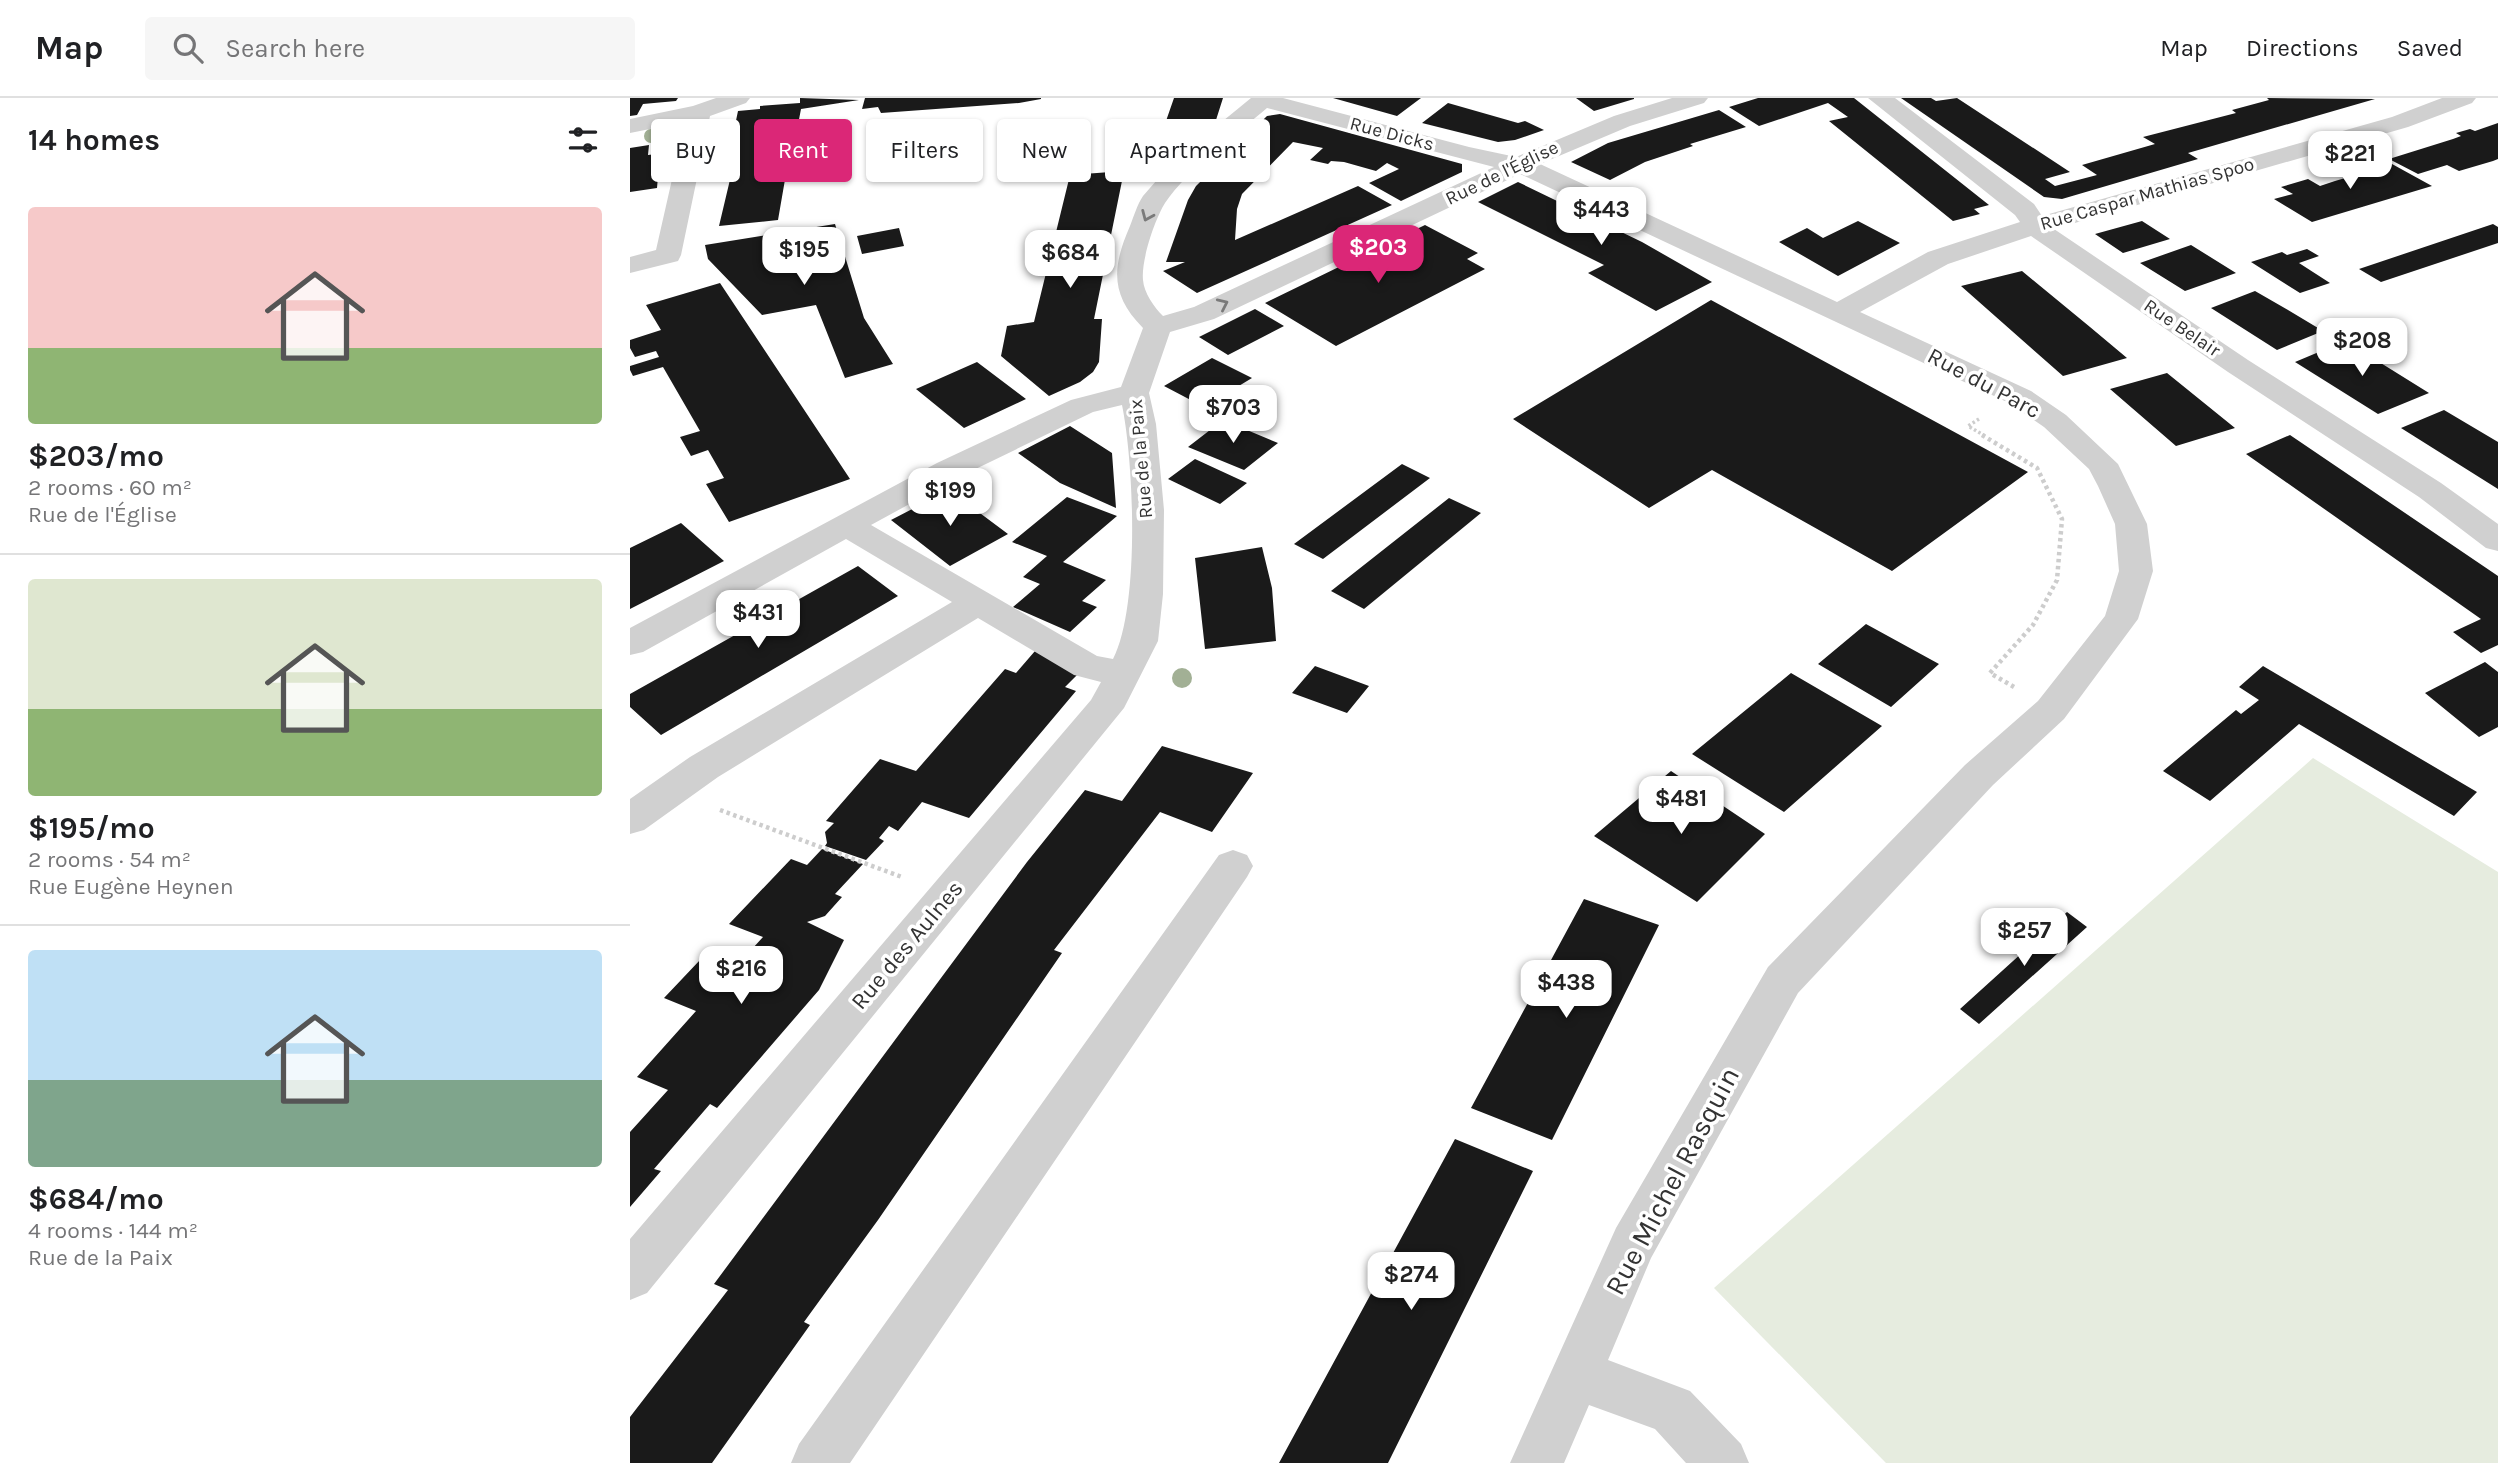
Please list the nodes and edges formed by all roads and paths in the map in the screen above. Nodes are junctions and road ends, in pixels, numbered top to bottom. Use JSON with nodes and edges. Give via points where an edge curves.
{"nodes":[{"id":1,"x":738,"y":98,"type":"edge"},
{"id":2,"x":1696,"y":98,"type":"edge"},
{"id":3,"x":1880,"y":98,"type":"edge"},
{"id":4,"x":2464,"y":98,"type":"edge"},
{"id":5,"x":1263,"y":99,"type":"edge"},
{"id":6,"x":699,"y":112,"type":"junction"},
{"id":7,"x":630,"y":126,"type":"edge"},
{"id":8,"x":1521,"y":165,"type":"junction"},
{"id":9,"x":2035,"y":226,"type":"junction"},
{"id":10,"x":630,"y":265,"type":"edge"},
{"id":11,"x":1839,"y":312,"type":"junction"},
{"id":12,"x":1158,"y":327,"type":"junction"},
{"id":13,"x":1134,"y":393,"type":"junction"},
{"id":14,"x":2020,"y":397,"type":"junction"},
{"id":15,"x":846,"y":524,"type":"junction"},
{"id":16,"x":2498,"y":540,"type":"edge"},
{"id":17,"x":1146,"y":594,"type":"joint"},
{"id":18,"x":979,"y":602,"type":"junction"},
{"id":19,"x":630,"y":643,"type":"edge"},
{"id":20,"x":1125,"y":674,"type":"junction"},
{"id":21,"x":2051,"y":710,"type":"junction"},
{"id":22,"x":667,"y":791,"type":"junction"},
{"id":23,"x":630,"y":818,"type":"edge"},
{"id":24,"x":1233,"y":866,"type":"dead end"},
{"id":25,"x":950,"y":895,"type":"junction"},
{"id":26,"x":1783,"y":981,"type":"joint"},
{"id":27,"x":630,"y":1276,"type":"edge"},
{"id":28,"x":1577,"y":1375,"type":"junction"},
{"id":29,"x":818,"y":1463,"type":"edge"},
{"id":30,"x":1537,"y":1463,"type":"edge"},
{"id":31,"x":1722,"y":1463,"type":"edge"}],
"edges":[{"from":1,"to":6,"type":"street"},
{"from":2,"to":8,"type":"street","name":"Rue de l'Église","via":[[1610,125]]},
{"from":3,"to":9,"type":"street","name":"Rue Belair","via":[[2025,209]]},
{"from":4,"to":9,"type":"street","name":"Rue Caspar Mathias Spoo","via":[[2400,121]]},
{"from":5,"to":8,"type":"street","name":"Rue Dicks"},
{"from":5,"to":12,"type":"street","one_way":true,"via":[[1194,157],[1153,201],[1133,249],[1129,280],[1140,309]]},
{"from":6,"to":7,"type":"street"},
{"from":6,"to":10,"type":"street","via":[[668,255]]},
{"from":8,"to":11,"type":"street","name":"Rue du Parc"},
{"from":12,"to":8,"type":"street","name":"Rue de l'Église","one_way":true,"via":[[1204,313]]},
{"from":9,"to":11,"type":"street","name":"Rue Caspar Mathias Spoo","via":[[1938,258]]},
{"from":9,"to":16,"type":"street","name":"Rue Belair"},
{"from":11,"to":14,"type":"street","name":"Rue du Parc"},
{"from":12,"to":13,"type":"street","name":"Rue de la Paix"},
{"from":13,"to":15,"type":"street","via":[[1082,406]]},
{"from":13,"to":17,"type":"street","name":"Rue de la Paix","via":[[1149,510]]},
{"from":14,"to":21,"type":"street","name":"Rue du Parc","via":[[2055,421],[2102,464],[2131,524],[2136,571],[2121,619]]},
{"from":14,"to":21,"type":"path","via":[[1968,426],[2037,468],[2062,519],[2057,580],[2033,625],[1990,673]]},
{"from":15,"to":18,"type":"street"},
{"from":15,"to":19,"type":"street"},
{"from":17,"to":20,"type":"street","name":"Rue des Aulnes","via":[[1140,641]]},
{"from":18,"to":20,"type":"street","via":[[1087,666]]},
{"from":18,"to":22,"type":"street"},
{"from":20,"to":25,"type":"street","name":"Rue des Aulnes","via":[[1106,708]]},
{"from":21,"to":26,"type":"street","name":"Rue du Parc","via":[[1979,775]]},
{"from":22,"to":23,"type":"street"},
{"from":22,"to":25,"type":"path"},
{"from":24,"to":29,"type":"street"},
{"from":25,"to":27,"type":"street","name":"Rue des Aulnes"},
{"from":26,"to":28,"type":"street","name":"Rue Michel Rasquin","via":[[1633,1244]]},
{"from":28,"to":30,"type":"street","name":"Rue Michel Rasquin"},
{"from":28,"to":31,"type":"street","via":[[1672,1409]]}]}
